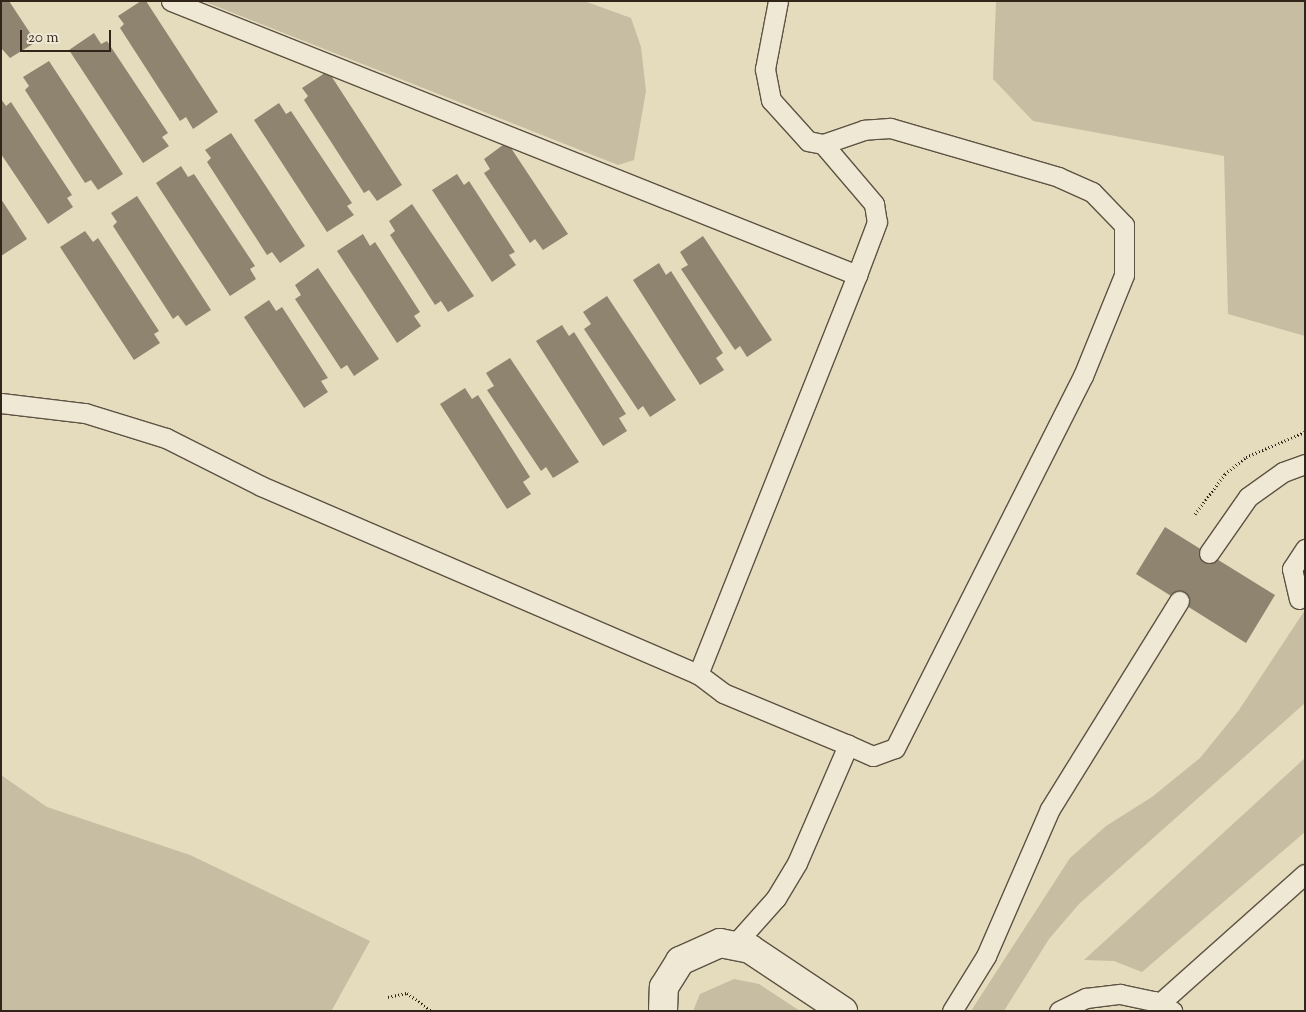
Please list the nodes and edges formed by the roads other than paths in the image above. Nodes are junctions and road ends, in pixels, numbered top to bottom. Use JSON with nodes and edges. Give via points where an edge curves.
{"nodes":[{"id":1,"x":171,"y":1,"type":"edge"},
{"id":2,"x":778,"y":1,"type":"edge"},
{"id":3,"x":823,"y":144,"type":"junction"},
{"id":4,"x":857,"y":275,"type":"junction"},
{"id":5,"x":1,"y":403,"type":"edge"},
{"id":6,"x":1305,"y":464,"type":"edge"},
{"id":7,"x":1305,"y":548,"type":"edge"},
{"id":8,"x":1209,"y":553,"type":"dead end"},
{"id":9,"x":1299,"y":599,"type":"dead end"},
{"id":10,"x":1179,"y":601,"type":"dead end"},
{"id":11,"x":698,"y":674,"type":"junction"},
{"id":12,"x":848,"y":745,"type":"junction"},
{"id":13,"x":1305,"y":874,"type":"edge"},
{"id":14,"x":735,"y":944,"type":"junction"},
{"id":15,"x":1166,"y":1007,"type":"edge"},
{"id":16,"x":663,"y":1011,"type":"edge"},
{"id":17,"x":842,"y":1011,"type":"edge"},
{"id":18,"x":952,"y":1011,"type":"edge"},
{"id":19,"x":1059,"y":1011,"type":"edge"}],
"edges":[{"from":1,"to":4,"type":"lane"},
{"from":2,"to":3,"type":"lane","via":[[765,69],[771,100],[808,142]]},
{"from":3,"to":4,"type":"lane","via":[[874,204],[877,222]]},
{"from":3,"to":12,"type":"lane","via":[[864,130],[890,128],[1059,177],[1092,192],[1124,225],[1124,275],[1083,376],[895,748],[873,756]]},
{"from":4,"to":11,"type":"lane"},
{"from":5,"to":11,"type":"lane","via":[[85,413],[166,438],[261,486]]},
{"from":6,"to":8,"type":"lane","via":[[1283,472],[1248,497]]},
{"from":7,"to":9,"type":"lane","via":[[1292,569]]},
{"from":10,"to":18,"type":"lane","via":[[1050,809],[986,956]]},
{"from":11,"to":12,"type":"lane","via":[[723,692]]},
{"from":12,"to":14,"type":"lane","via":[[793,870],[776,898]]},
{"from":13,"to":15,"type":"lane"},
{"from":14,"to":16,"type":"main road","via":[[705,946],[680,961],[664,987]]},
{"from":14,"to":17,"type":"main road","via":[[763,956]]},
{"from":15,"to":19,"type":"lane","via":[[1137,996],[1103,995]]}]}
